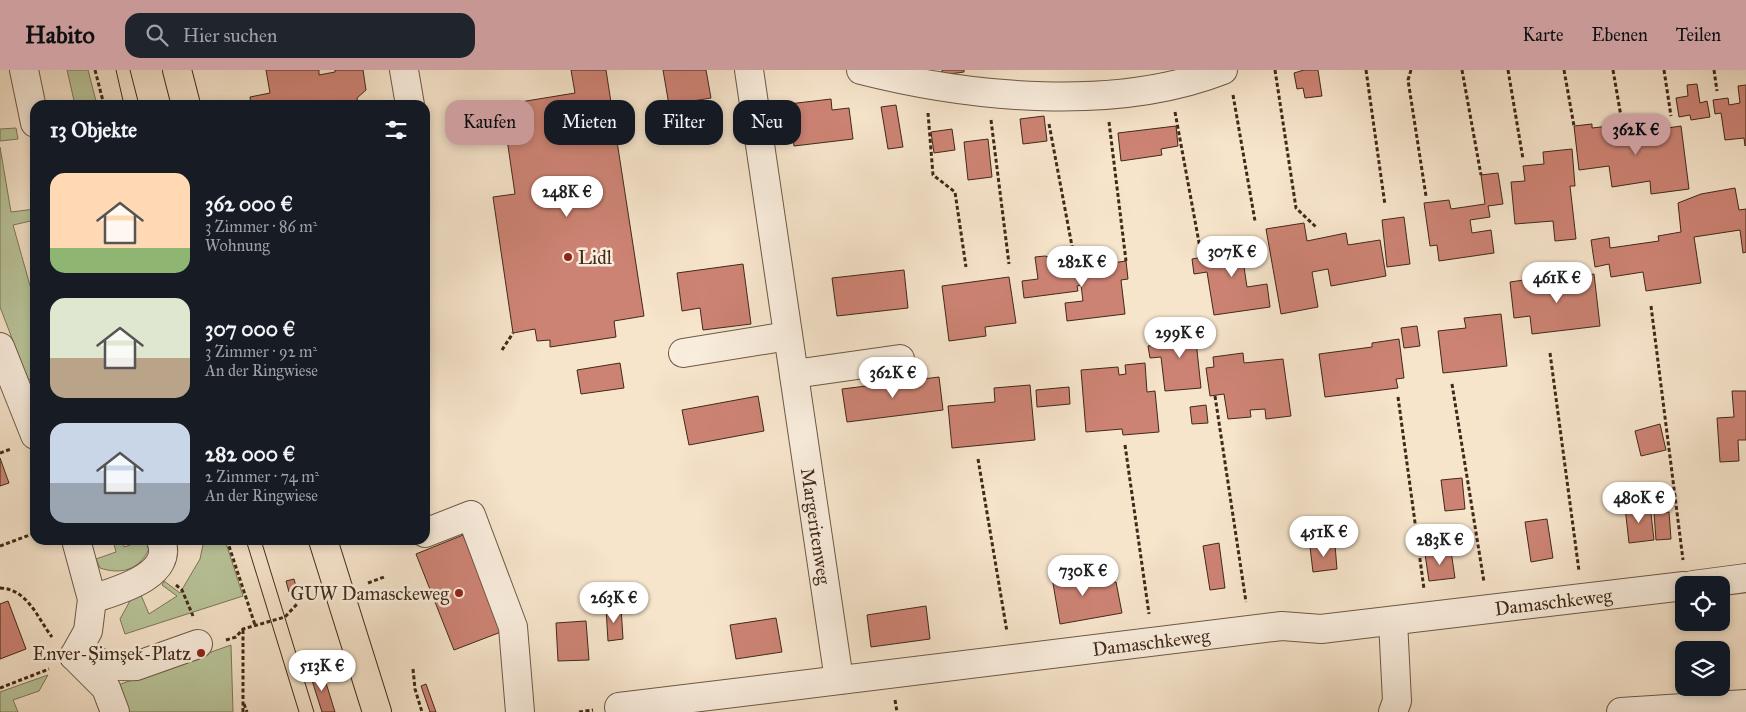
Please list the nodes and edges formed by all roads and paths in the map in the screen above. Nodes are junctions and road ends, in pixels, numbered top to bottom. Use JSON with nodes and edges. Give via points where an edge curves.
{"nodes":[{"id":1,"x":24,"y":70,"type":"edge"},
{"id":2,"x":96,"y":70,"type":"edge"},
{"id":3,"x":177,"y":70,"type":"edge"},
{"id":4,"x":404,"y":70,"type":"edge"},
{"id":5,"x":749,"y":70,"type":"edge"},
{"id":6,"x":861,"y":70,"type":"edge"},
{"id":7,"x":1275,"y":70,"type":"edge"},
{"id":8,"x":1366,"y":70,"type":"edge"},
{"id":9,"x":1411,"y":70,"type":"edge"},
{"id":10,"x":1462,"y":70,"type":"edge"},
{"id":11,"x":1508,"y":70,"type":"edge"},
{"id":12,"x":1564,"y":70,"type":"edge"},
{"id":13,"x":1613,"y":70,"type":"edge"},
{"id":14,"x":1664,"y":70,"type":"edge"},
{"id":15,"x":1714,"y":70,"type":"edge"},
{"id":16,"x":1228,"y":79,"type":"edge"},
{"id":17,"x":925,"y":82,"type":"junction"},
{"id":18,"x":1170,"y":84,"type":"junction"},
{"id":19,"x":1717,"y":90,"type":"dead end"},
{"id":20,"x":988,"y":92,"type":"junction"},
{"id":21,"x":1105,"y":94,"type":"junction"},
{"id":22,"x":1043,"y":96,"type":"junction"},
{"id":23,"x":30,"y":100,"type":"edge"},
{"id":24,"x":103,"y":100,"type":"edge"},
{"id":25,"x":185,"y":100,"type":"edge"},
{"id":26,"x":409,"y":100,"type":"edge"},
{"id":27,"x":1672,"y":116,"type":"dead end"},
{"id":28,"x":1574,"y":126,"type":"dead end"},
{"id":29,"x":1622,"y":128,"type":"dead end"},
{"id":30,"x":1523,"y":159,"type":"dead end"},
{"id":31,"x":1481,"y":175,"type":"dead end"},
{"id":32,"x":1426,"y":196,"type":"dead end"},
{"id":33,"x":1385,"y":205,"type":"dead end"},
{"id":34,"x":1255,"y":221,"type":"dead end"},
{"id":35,"x":1316,"y":227,"type":"dead end"},
{"id":36,"x":1200,"y":248,"type":"dead end"},
{"id":37,"x":1126,"y":261,"type":"dead end"},
{"id":38,"x":1075,"y":262,"type":"dead end"},
{"id":39,"x":1008,"y":264,"type":"dead end"},
{"id":40,"x":966,"y":267,"type":"dead end"},
{"id":41,"x":1651,"y":306,"type":"dead end"},
{"id":42,"x":513,"y":333,"type":"dead end"},
{"id":43,"x":788,"y":336,"type":"junction"},
{"id":44,"x":0,"y":347,"type":"edge"},
{"id":45,"x":502,"y":350,"type":"dead end"},
{"id":46,"x":683,"y":353,"type":"dead end"},
{"id":47,"x":1550,"y":353,"type":"dead end"},
{"id":48,"x":900,"y":359,"type":"dead end"},
{"id":49,"x":794,"y":374,"type":"junction"},
{"id":50,"x":1452,"y":384,"type":"dead end"},
{"id":51,"x":1215,"y":396,"type":"dead end"},
{"id":52,"x":1398,"y":397,"type":"dead end"},
{"id":53,"x":30,"y":422,"type":"edge"},
{"id":54,"x":1125,"y":444,"type":"dead end"},
{"id":55,"x":978,"y":458,"type":"dead end"},
{"id":56,"x":430,"y":531,"type":"edge"},
{"id":57,"x":30,"y":535,"type":"edge"},
{"id":58,"x":77,"y":545,"type":"edge"},
{"id":59,"x":161,"y":545,"type":"edge"},
{"id":60,"x":229,"y":545,"type":"edge"},
{"id":61,"x":325,"y":545,"type":"edge"},
{"id":62,"x":0,"y":546,"type":"edge"},
{"id":63,"x":153,"y":569,"type":"junction"},
{"id":64,"x":1687,"y":576,"type":"edge"},
{"id":65,"x":384,"y":577,"type":"dead end"},
{"id":66,"x":1730,"y":578,"type":"edge"},
{"id":67,"x":1746,"y":578,"type":"edge"},
{"id":68,"x":1675,"y":581,"type":"edge"},
{"id":69,"x":368,"y":582,"type":"dead end"},
{"id":70,"x":0,"y":588,"type":"edge"},
{"id":71,"x":1583,"y":598,"type":"junction"},
{"id":72,"x":92,"y":599,"type":"junction"},
{"id":73,"x":298,"y":603,"type":"dead end"},
{"id":74,"x":1489,"y":610,"type":"junction"},
{"id":75,"x":1428,"y":617,"type":"junction"},
{"id":76,"x":1393,"y":621,"type":"junction"},
{"id":77,"x":255,"y":625,"type":"junction"},
{"id":78,"x":243,"y":629,"type":"junction"},
{"id":79,"x":1250,"y":630,"type":"junction"},
{"id":80,"x":196,"y":632,"type":"joint"},
{"id":81,"x":236,"y":637,"type":"dead end"},
{"id":82,"x":1153,"y":642,"type":"junction"},
{"id":83,"x":64,"y":647,"type":"junction"},
{"id":84,"x":1012,"y":660,"type":"junction"},
{"id":85,"x":413,"y":669,"type":"dead end"},
{"id":86,"x":839,"y":680,"type":"junction"},
{"id":87,"x":0,"y":688,"type":"edge"},
{"id":88,"x":243,"y":702,"type":"junction"},
{"id":89,"x":1746,"y":704,"type":"edge"},
{"id":90,"x":619,"y":707,"type":"dead end"},
{"id":91,"x":115,"y":712,"type":"edge"},
{"id":92,"x":243,"y":712,"type":"edge"},
{"id":93,"x":247,"y":712,"type":"edge"},
{"id":94,"x":377,"y":712,"type":"edge"},
{"id":95,"x":422,"y":712,"type":"edge"},
{"id":96,"x":520,"y":712,"type":"edge"},
{"id":97,"x":1394,"y":712,"type":"edge"},
{"id":98,"x":1621,"y":712,"type":"edge"}],
"edges":[{"from":1,"to":23,"type":"street"},
{"from":2,"to":24,"type":"path"},
{"from":3,"to":25,"type":"main road"},
{"from":4,"to":26,"type":"street"},
{"from":5,"to":43,"type":"street","name":"Margeritenweg"},
{"from":6,"to":17,"type":"street"},
{"from":7,"to":35,"type":"path","via":[[1296,208]]},
{"from":8,"to":33,"type":"path"},
{"from":9,"to":32,"type":"path","via":[[1408,80]]},
{"from":10,"to":31,"type":"path"},
{"from":11,"to":30,"type":"path"},
{"from":12,"to":28,"type":"path"},
{"from":13,"to":29,"type":"path"},
{"from":14,"to":27,"type":"path"},
{"from":15,"to":19,"type":"path"},
{"from":16,"to":18,"type":"street","via":[[1204,78]]},
{"from":16,"to":34,"type":"path"},
{"from":17,"to":20,"type":"street"},
{"from":17,"to":40,"type":"path","via":[[933,175],[954,192]]},
{"from":18,"to":21,"type":"street"},
{"from":18,"to":36,"type":"path"},
{"from":20,"to":22,"type":"street"},
{"from":20,"to":39,"type":"path"},
{"from":21,"to":22,"type":"street"},
{"from":21,"to":37,"type":"path"},
{"from":22,"to":38,"type":"path"},
{"from":41,"to":64,"type":"path"},
{"from":42,"to":45,"type":"path"},
{"from":43,"to":46,"type":"street"},
{"from":43,"to":49,"type":"street","name":"Margeritenweg"},
{"from":44,"to":53,"type":"street"},
{"from":47,"to":71,"type":"path"},
{"from":48,"to":49,"type":"street"},
{"from":49,"to":86,"type":"street","name":"Margeritenweg"},
{"from":50,"to":74,"type":"path"},
{"from":51,"to":79,"type":"path"},
{"from":52,"to":75,"type":"path"},
{"from":54,"to":82,"type":"path"},
{"from":55,"to":84,"type":"path"},
{"from":56,"to":96,"type":"street","via":[[472,515],[513,627]]},
{"from":57,"to":62,"type":"path"},
{"from":58,"to":72,"type":"street"},
{"from":59,"to":63,"type":"street","via":[[162,555]]},
{"from":60,"to":77,"type":"path"},
{"from":61,"to":94,"type":"main road"},
{"from":63,"to":72,"type":"street","via":[[144,580]]},
{"from":63,"to":80,"type":"path","via":[[182,590]]},
{"from":65,"to":69,"type":"path"},
{"from":66,"to":67,"type":"street","name":"Damaschkeweg"},
{"from":68,"to":71,"type":"street","name":"Damaschkeweg"},
{"from":70,"to":83,"type":"path","via":[[22,597]]},
{"from":71,"to":74,"type":"street","name":"Damaschkeweg"},
{"from":72,"to":83,"type":"street","via":[[88,631]]},
{"from":73,"to":77,"type":"path","via":[[285,617]]},
{"from":74,"to":75,"type":"street","name":"Damaschkeweg"},
{"from":75,"to":76,"type":"street","name":"Damaschkeweg"},
{"from":76,"to":79,"type":"street","name":"Damaschkeweg","via":[[1321,629],[1282,626]]},
{"from":76,"to":97,"type":"street","via":[[1397,701]]},
{"from":77,"to":78,"type":"path"},
{"from":78,"to":81,"type":"path"},
{"from":78,"to":88,"type":"path"},
{"from":79,"to":82,"type":"street","name":"Damaschkeweg"},
{"from":80,"to":83,"type":"street","via":[[136,666],[116,666]]},
{"from":82,"to":84,"type":"street","name":"Damaschkeweg"},
{"from":83,"to":87,"type":"path","via":[[50,669]]},
{"from":83,"to":91,"type":"street","via":[[106,688]]},
{"from":84,"to":86,"type":"street","name":"Damaschkeweg"},
{"from":85,"to":95,"type":"path"},
{"from":86,"to":90,"type":"street","name":"Damaschkeweg"},
{"from":88,"to":92,"type":"path"},
{"from":88,"to":93,"type":"path"},
{"from":89,"to":98,"type":"street"}]}
